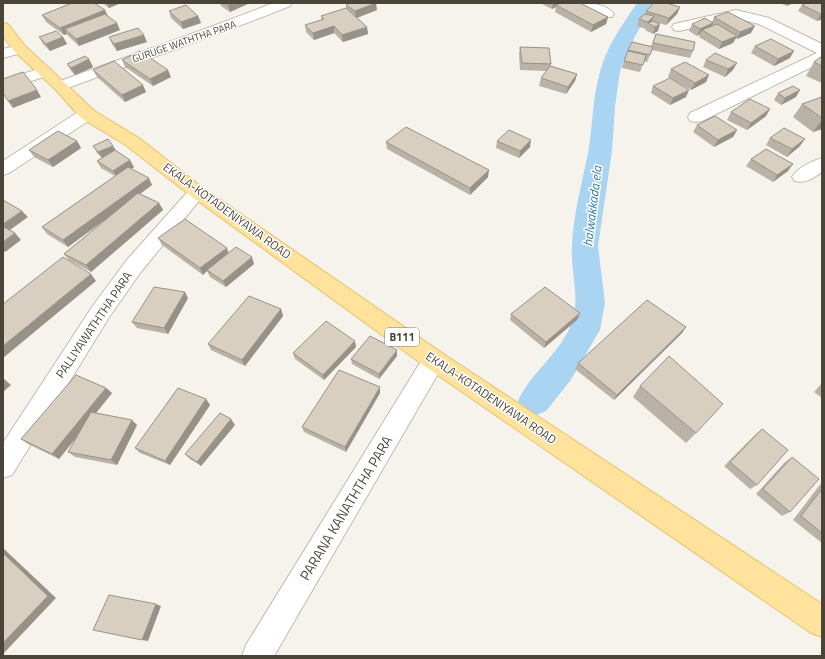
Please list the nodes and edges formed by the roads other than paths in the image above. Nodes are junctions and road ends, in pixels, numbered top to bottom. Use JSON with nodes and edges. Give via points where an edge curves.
{"nodes":[{"id":1,"x":285,"y":3,"type":"edge"},
{"id":2,"x":584,"y":3,"type":"edge"},
{"id":3,"x":607,"y":14,"type":"dead end"},
{"id":4,"x":679,"y":27,"type":"dead end"},
{"id":5,"x":3,"y":28,"type":"edge"},
{"id":6,"x":822,"y":50,"type":"edge"},
{"id":7,"x":11,"y":52,"type":"edge"},
{"id":8,"x":822,"y":56,"type":"edge"},
{"id":9,"x":53,"y":79,"type":"junction"},
{"id":10,"x":3,"y":85,"type":"edge"},
{"id":11,"x":87,"y":114,"type":"junction"},
{"id":12,"x":696,"y":117,"type":"dead end"},
{"id":13,"x":822,"y":164,"type":"edge"},
{"id":14,"x":3,"y":169,"type":"edge"},
{"id":15,"x":801,"y":177,"type":"dead end"},
{"id":16,"x":198,"y":192,"type":"junction"},
{"id":17,"x":434,"y":360,"type":"junction"},
{"id":18,"x":3,"y":466,"type":"edge"},
{"id":19,"x":822,"y":622,"type":"edge"},
{"id":20,"x":257,"y":656,"type":"edge"}],
"edges":[{"from":1,"to":9,"type":"street","name":"GURUGE WATHTHA PARA","via":[[223,28],[162,48]]},
{"from":2,"to":3,"type":"street"},
{"from":4,"to":6,"type":"street","via":[[736,14],[764,21]]},
{"from":5,"to":7,"type":"main road","name":"EKALA-KOTADENIYAWA ROAD","number":"B111"},
{"from":7,"to":9,"type":"main road","name":"EKALA-KOTADENIYAWA ROAD","number":"B111"},
{"from":8,"to":12,"type":"street"},
{"from":9,"to":10,"type":"street","name":"GURUGE WATHTHA PARA"},
{"from":9,"to":11,"type":"main road","name":"EKALA-KOTADENIYAWA ROAD","number":"B111"},
{"from":11,"to":14,"type":"street"},
{"from":11,"to":16,"type":"main road","name":"EKALA-KOTADENIYAWA ROAD","number":"B111","via":[[133,142]]},
{"from":13,"to":15,"type":"street"},
{"from":16,"to":17,"type":"main road","name":"EKALA-KOTADENIYAWA ROAD","number":"B111"},
{"from":16,"to":18,"type":"street","name":"PALLIYAWATHTHA PARA","via":[[133,267],[100,313]]},
{"from":17,"to":19,"type":"main road","name":"EKALA-KOTADENIYAWA ROAD","number":"B111"},
{"from":17,"to":20,"type":"street","name":"PARANA KANATHTHA PARA"}]}
